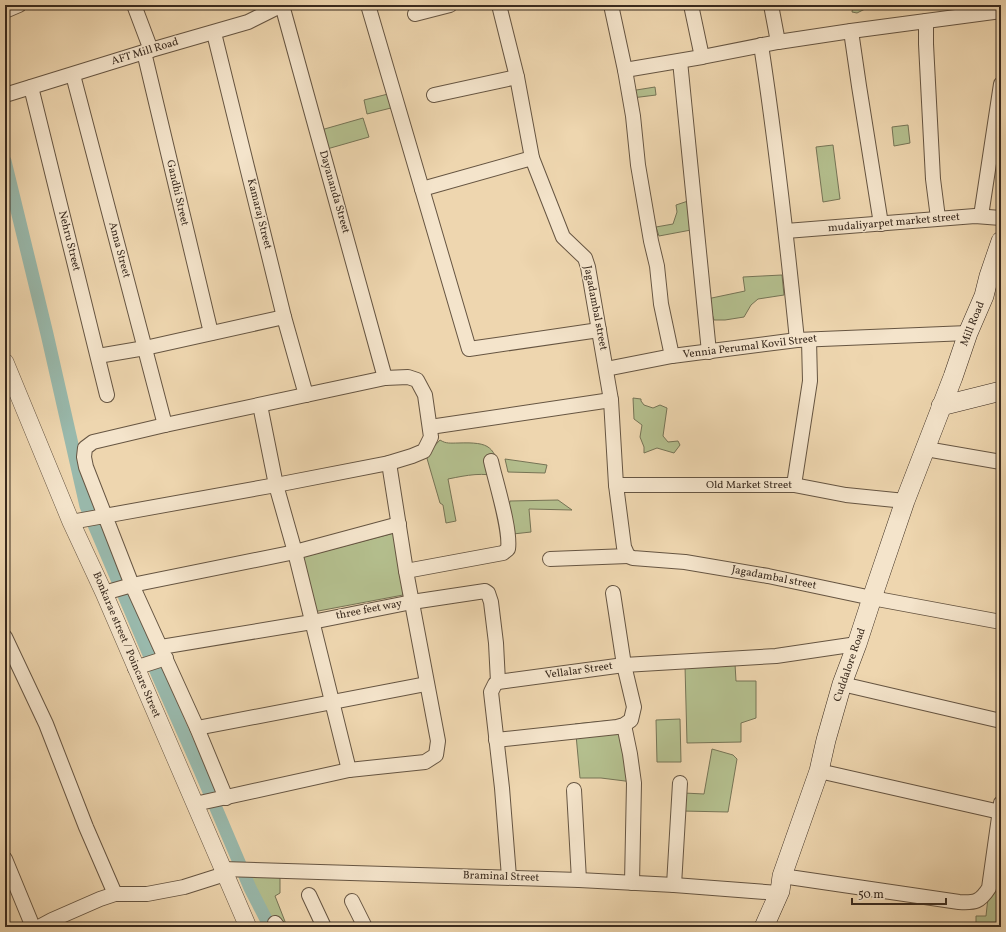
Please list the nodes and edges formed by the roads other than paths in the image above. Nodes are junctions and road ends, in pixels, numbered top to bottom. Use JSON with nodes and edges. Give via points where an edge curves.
{"nodes":[{"id":1,"x":19,"y":5,"type":"edge"},
{"id":2,"x":134,"y":5,"type":"edge"},
{"id":3,"x":282,"y":5,"type":"edge"},
{"id":4,"x":368,"y":5,"type":"edge"},
{"id":5,"x":450,"y":5,"type":"edge"},
{"id":6,"x":499,"y":5,"type":"edge"},
{"id":7,"x":610,"y":5,"type":"edge"},
{"id":8,"x":691,"y":5,"type":"edge"},
{"id":9,"x":772,"y":5,"type":"edge"},
{"id":10,"x":5,"y":11,"type":"edge"},
{"id":11,"x":1001,"y":11,"type":"edge"},
{"id":12,"x":415,"y":14,"type":"dead end"},
{"id":13,"x":926,"y":22,"type":"junction"},
{"id":14,"x":852,"y":31,"type":"junction"},
{"id":15,"x":214,"y":33,"type":"junction"},
{"id":16,"x":778,"y":42,"type":"junction"},
{"id":17,"x":761,"y":45,"type":"junction"},
{"id":18,"x":147,"y":51,"type":"junction"},
{"id":19,"x":702,"y":57,"type":"junction"},
{"id":20,"x":680,"y":61,"type":"junction"},
{"id":21,"x":625,"y":70,"type":"junction"},
{"id":22,"x":73,"y":75,"type":"junction"},
{"id":23,"x":517,"y":77,"type":"junction"},
{"id":24,"x":1001,"y":84,"type":"edge"},
{"id":25,"x":31,"y":87,"type":"junction"},
{"id":26,"x":5,"y":95,"type":"edge"},
{"id":27,"x":434,"y":95,"type":"dead end"},
{"id":28,"x":532,"y":158,"type":"junction"},
{"id":29,"x":422,"y":189,"type":"junction"},
{"id":30,"x":981,"y":216,"type":"junction"},
{"id":31,"x":938,"y":218,"type":"junction"},
{"id":32,"x":1001,"y":218,"type":"edge"},
{"id":33,"x":881,"y":224,"type":"junction"},
{"id":34,"x":786,"y":231,"type":"junction"},
{"id":35,"x":1001,"y":242,"type":"edge"},
{"id":36,"x":284,"y":317,"type":"junction"},
{"id":37,"x":599,"y":330,"type":"junction"},
{"id":38,"x":211,"y":333,"type":"junction"},
{"id":39,"x":968,"y":333,"type":"junction"},
{"id":40,"x":803,"y":340,"type":"junction"},
{"id":41,"x":145,"y":348,"type":"junction"},
{"id":42,"x":709,"y":352,"type":"junction"},
{"id":43,"x":98,"y":356,"type":"junction"},
{"id":44,"x":672,"y":356,"type":"junction"},
{"id":45,"x":5,"y":362,"type":"edge"},
{"id":46,"x":606,"y":369,"type":"junction"},
{"id":47,"x":385,"y":378,"type":"junction"},
{"id":48,"x":1001,"y":391,"type":"edge"},
{"id":49,"x":107,"y":395,"type":"dead end"},
{"id":50,"x":306,"y":395,"type":"junction"},
{"id":51,"x":611,"y":400,"type":"junction"},
{"id":52,"x":260,"y":405,"type":"junction"},
{"id":53,"x":941,"y":406,"type":"junction"},
{"id":54,"x":165,"y":425,"type":"junction"},
{"id":55,"x":430,"y":427,"type":"junction"},
{"id":56,"x":926,"y":449,"type":"junction"},
{"id":57,"x":490,"y":462,"type":"dead end"},
{"id":58,"x":1001,"y":462,"type":"edge"},
{"id":59,"x":389,"y":463,"type":"junction"},
{"id":60,"x":616,"y":485,"type":"junction"},
{"id":61,"x":794,"y":485,"type":"junction"},
{"id":62,"x":276,"y":486,"type":"junction"},
{"id":63,"x":905,"y":501,"type":"junction"},
{"id":64,"x":106,"y":515,"type":"junction"},
{"id":65,"x":71,"y":522,"type":"junction"},
{"id":66,"x":399,"y":524,"type":"junction"},
{"id":67,"x":295,"y":552,"type":"junction"},
{"id":68,"x":628,"y":556,"type":"junction"},
{"id":69,"x":550,"y":559,"type":"dead end"},
{"id":70,"x":406,"y":571,"type":"junction"},
{"id":71,"x":132,"y":585,"type":"junction"},
{"id":72,"x":105,"y":593,"type":"junction"},
{"id":73,"x":613,"y":593,"type":"dead end"},
{"id":74,"x":872,"y":598,"type":"junction"},
{"id":75,"x":412,"y":602,"type":"junction"},
{"id":76,"x":312,"y":622,"type":"junction"},
{"id":77,"x":1001,"y":622,"type":"edge"},
{"id":78,"x":5,"y":637,"type":"edge"},
{"id":79,"x":857,"y":644,"type":"junction"},
{"id":80,"x":164,"y":653,"type":"junction"},
{"id":81,"x":624,"y":665,"type":"junction"},
{"id":82,"x":136,"y":668,"type":"junction"},
{"id":83,"x":498,"y":682,"type":"junction"},
{"id":84,"x":426,"y":684,"type":"junction"},
{"id":85,"x":842,"y":684,"type":"junction"},
{"id":86,"x":331,"y":702,"type":"junction"},
{"id":87,"x":1001,"y":721,"type":"edge"},
{"id":88,"x":624,"y":725,"type":"junction"},
{"id":89,"x":197,"y":728,"type":"junction"},
{"id":90,"x":496,"y":740,"type":"junction"},
{"id":91,"x":349,"y":770,"type":"junction"},
{"id":92,"x":819,"y":771,"type":"junction"},
{"id":93,"x":680,"y":784,"type":"dead end"},
{"id":94,"x":574,"y":790,"type":"dead end"},
{"id":95,"x":226,"y":798,"type":"junction"},
{"id":96,"x":195,"y":804,"type":"junction"},
{"id":97,"x":1000,"y":808,"type":"edge"},
{"id":98,"x":5,"y":859,"type":"edge"},
{"id":99,"x":223,"y":871,"type":"junction"},
{"id":100,"x":509,"y":877,"type":"junction"},
{"id":101,"x":579,"y":880,"type":"junction"},
{"id":102,"x":632,"y":883,"type":"junction"},
{"id":103,"x":780,"y":884,"type":"junction"},
{"id":104,"x":674,"y":885,"type":"junction"},
{"id":105,"x":115,"y":894,"type":"junction"},
{"id":106,"x":309,"y":895,"type":"dead end"},
{"id":107,"x":352,"y":901,"type":"dead end"},
{"id":108,"x":33,"y":927,"type":"edge"},
{"id":109,"x":39,"y":927,"type":"edge"},
{"id":110,"x":248,"y":927,"type":"edge"},
{"id":111,"x":324,"y":927,"type":"edge"},
{"id":112,"x":364,"y":927,"type":"edge"},
{"id":113,"x":764,"y":927,"type":"edge"}],
"edges":[{"from":1,"to":10,"type":"street"},
{"from":2,"to":18,"type":"street","name":"Gandhi Street"},
{"from":3,"to":15,"type":"street","name":"AFT Mill Road","via":[[248,22]]},
{"from":3,"to":47,"type":"street","name":"Dayananda Street"},
{"from":4,"to":29,"type":"street"},
{"from":5,"to":12,"type":"street"},
{"from":6,"to":23,"type":"street","name":"Jagadambal street"},
{"from":7,"to":21,"type":"street"},
{"from":8,"to":19,"type":"street"},
{"from":9,"to":16,"type":"street"},
{"from":11,"to":13,"type":"street"},
{"from":13,"to":14,"type":"street"},
{"from":13,"to":31,"type":"street","via":[[933,179]]},
{"from":14,"to":16,"type":"street"},
{"from":14,"to":33,"type":"street"},
{"from":15,"to":18,"type":"street","name":"AFT Mill Road"},
{"from":15,"to":36,"type":"street","name":"Kamaraj Street"},
{"from":16,"to":17,"type":"street"},
{"from":17,"to":19,"type":"street"},
{"from":17,"to":34,"type":"street"},
{"from":18,"to":22,"type":"street","name":"AFT Mill Road"},
{"from":18,"to":38,"type":"street","name":"Gandhi Street"},
{"from":19,"to":20,"type":"street"},
{"from":20,"to":21,"type":"street"},
{"from":20,"to":42,"type":"street"},
{"from":21,"to":44,"type":"street","via":[[661,304]]},
{"from":22,"to":25,"type":"street","name":"AFT Mill Road"},
{"from":22,"to":41,"type":"street","name":"Anna Street"},
{"from":23,"to":27,"type":"street"},
{"from":23,"to":28,"type":"street","name":"Jagadambal street"},
{"from":24,"to":30,"type":"street"},
{"from":25,"to":26,"type":"street","name":"AFT Mill Road"},
{"from":25,"to":43,"type":"street","name":"Nehru Street"},
{"from":28,"to":29,"type":"street"},
{"from":28,"to":37,"type":"street","name":"Jagadambal street","via":[[563,237],[585,258]]},
{"from":29,"to":37,"type":"street","via":[[469,349]]},
{"from":30,"to":31,"type":"street","name":"mudaliyarpet market street"},
{"from":30,"to":32,"type":"street","name":"mudaliyarpet market street"},
{"from":31,"to":33,"type":"street","name":"mudaliyarpet market street"},
{"from":33,"to":34,"type":"street","name":"mudaliyarpet market street"},
{"from":34,"to":40,"type":"street"},
{"from":35,"to":39,"type":"main road","name":"Mill Road","via":[[984,296]]},
{"from":36,"to":38,"type":"street"},
{"from":36,"to":50,"type":"street","name":"Kamaraj Street"},
{"from":37,"to":46,"type":"street","name":"Jagadambal street"},
{"from":38,"to":41,"type":"street"},
{"from":39,"to":40,"type":"street","name":"Vennia Perumal Kovil Street"},
{"from":39,"to":53,"type":"main road","name":"Mill Road"},
{"from":40,"to":42,"type":"street","name":"Vennia Perumal Kovil Street"},
{"from":40,"to":61,"type":"street","via":[[810,381]]},
{"from":41,"to":43,"type":"street"},
{"from":41,"to":54,"type":"street","name":"Anna Street"},
{"from":42,"to":44,"type":"street","name":"Vennia Perumal Kovil Street"},
{"from":43,"to":49,"type":"street","name":"Nehru Street"},
{"from":44,"to":46,"type":"street","name":"Vennia Perumal Kovil Street"},
{"from":45,"to":65,"type":"street","name":"Bonkarae street / Poincare Street"},
{"from":46,"to":51,"type":"street","name":"Jagadambal street"},
{"from":47,"to":50,"type":"street"},
{"from":47,"to":55,"type":"street","via":[[408,377],[417,380],[425,395]]},
{"from":48,"to":53,"type":"main road"},
{"from":50,"to":52,"type":"street"},
{"from":51,"to":55,"type":"street"},
{"from":51,"to":60,"type":"street","name":"Jagadambal street"},
{"from":52,"to":54,"type":"street"},
{"from":52,"to":62,"type":"street"},
{"from":53,"to":56,"type":"main road","name":"Cuddalore Road"},
{"from":54,"to":64,"type":"street","via":[[93,442],[85,448],[86,467]]},
{"from":55,"to":59,"type":"street","via":[[431,437],[424,450]]},
{"from":56,"to":58,"type":"street"},
{"from":56,"to":63,"type":"main road","name":"Cuddalore Road"},
{"from":57,"to":70,"type":"street","via":[[505,520],[508,549],[503,553]]},
{"from":59,"to":62,"type":"street"},
{"from":59,"to":66,"type":"street"},
{"from":60,"to":61,"type":"street","name":"Old Market Street"},
{"from":60,"to":68,"type":"street","name":"Jagadambal street","via":[[624,547]]},
{"from":61,"to":63,"type":"street","name":"Old Market Street","via":[[846,495]]},
{"from":62,"to":64,"type":"street"},
{"from":62,"to":67,"type":"street"},
{"from":63,"to":74,"type":"main road","name":"Cuddalore Road"},
{"from":64,"to":65,"type":"street"},
{"from":64,"to":71,"type":"street"},
{"from":65,"to":72,"type":"street","name":"Bonkarae street / Poincare Street"},
{"from":66,"to":67,"type":"street"},
{"from":66,"to":70,"type":"street"},
{"from":67,"to":71,"type":"street"},
{"from":67,"to":76,"type":"street"},
{"from":68,"to":69,"type":"street","name":"Jagadambal street"},
{"from":68,"to":74,"type":"street","name":"Jagadambal street","via":[[685,562]]},
{"from":70,"to":75,"type":"street"},
{"from":71,"to":72,"type":"street"},
{"from":71,"to":80,"type":"street"},
{"from":72,"to":82,"type":"street","name":"Bonkarae street / Poincare Street"},
{"from":73,"to":81,"type":"street"},
{"from":74,"to":77,"type":"street","name":"Jagadambal street"},
{"from":74,"to":79,"type":"main road","name":"Cuddalore Road"},
{"from":75,"to":76,"type":"street","name":"three feet way"},
{"from":75,"to":83,"type":"street","name":"three feet way","via":[[484,591],[488,593],[496,643]]},
{"from":75,"to":84,"type":"street"},
{"from":76,"to":80,"type":"street","name":"three feet way"},
{"from":76,"to":86,"type":"street"},
{"from":78,"to":105,"type":"street","via":[[46,724]]},
{"from":79,"to":81,"type":"street","name":"Vellalar Street","via":[[776,656]]},
{"from":79,"to":85,"type":"main road","name":"Cuddalore Road"},
{"from":80,"to":82,"type":"street","name":"three feet way"},
{"from":80,"to":89,"type":"street"},
{"from":81,"to":83,"type":"street","name":"Vellalar Street"},
{"from":81,"to":88,"type":"street","via":[[634,707],[631,720]]},
{"from":82,"to":96,"type":"street","name":"Bonkarae street / Poincare Street"},
{"from":83,"to":90,"type":"street","via":[[491,692]]},
{"from":84,"to":86,"type":"street"},
{"from":84,"to":91,"type":"street","via":[[438,741],[436,755],[424,762]]},
{"from":85,"to":87,"type":"street"},
{"from":85,"to":92,"type":"main road","name":"Cuddalore Road"},
{"from":86,"to":89,"type":"street"},
{"from":86,"to":91,"type":"street"},
{"from":88,"to":90,"type":"street"},
{"from":88,"to":102,"type":"street","via":[[634,783]]},
{"from":89,"to":95,"type":"street"},
{"from":90,"to":100,"type":"street"},
{"from":91,"to":95,"type":"street"},
{"from":92,"to":97,"type":"street"},
{"from":92,"to":103,"type":"main road","name":"Cuddalore Road"},
{"from":93,"to":104,"type":"street"},
{"from":94,"to":101,"type":"street"},
{"from":95,"to":96,"type":"street"},
{"from":96,"to":99,"type":"street","name":"Bonkarae street / Poincare Street"},
{"from":97,"to":103,"type":"street","name":"Braminal Street","via":[[989,888],[983,897],[976,901],[959,902]]},
{"from":98,"to":108,"type":"street"},
{"from":99,"to":100,"type":"street","name":"Braminal Street","via":[[272,870]]},
{"from":99,"to":105,"type":"street","name":"Braminal Street","via":[[184,887],[147,894]]},
{"from":99,"to":110,"type":"street","name":"Bonkarae street / Poincare Street"},
{"from":100,"to":101,"type":"street","name":"Braminal Street"},
{"from":101,"to":102,"type":"street","name":"Braminal Street"},
{"from":102,"to":104,"type":"street","name":"Braminal Street"},
{"from":103,"to":104,"type":"street","name":"Braminal Street"},
{"from":103,"to":113,"type":"main road","name":"Cuddalore Road"},
{"from":105,"to":109,"type":"street","name":"Braminal Street"},
{"from":106,"to":111,"type":"street"},
{"from":107,"to":112,"type":"street"}]}
